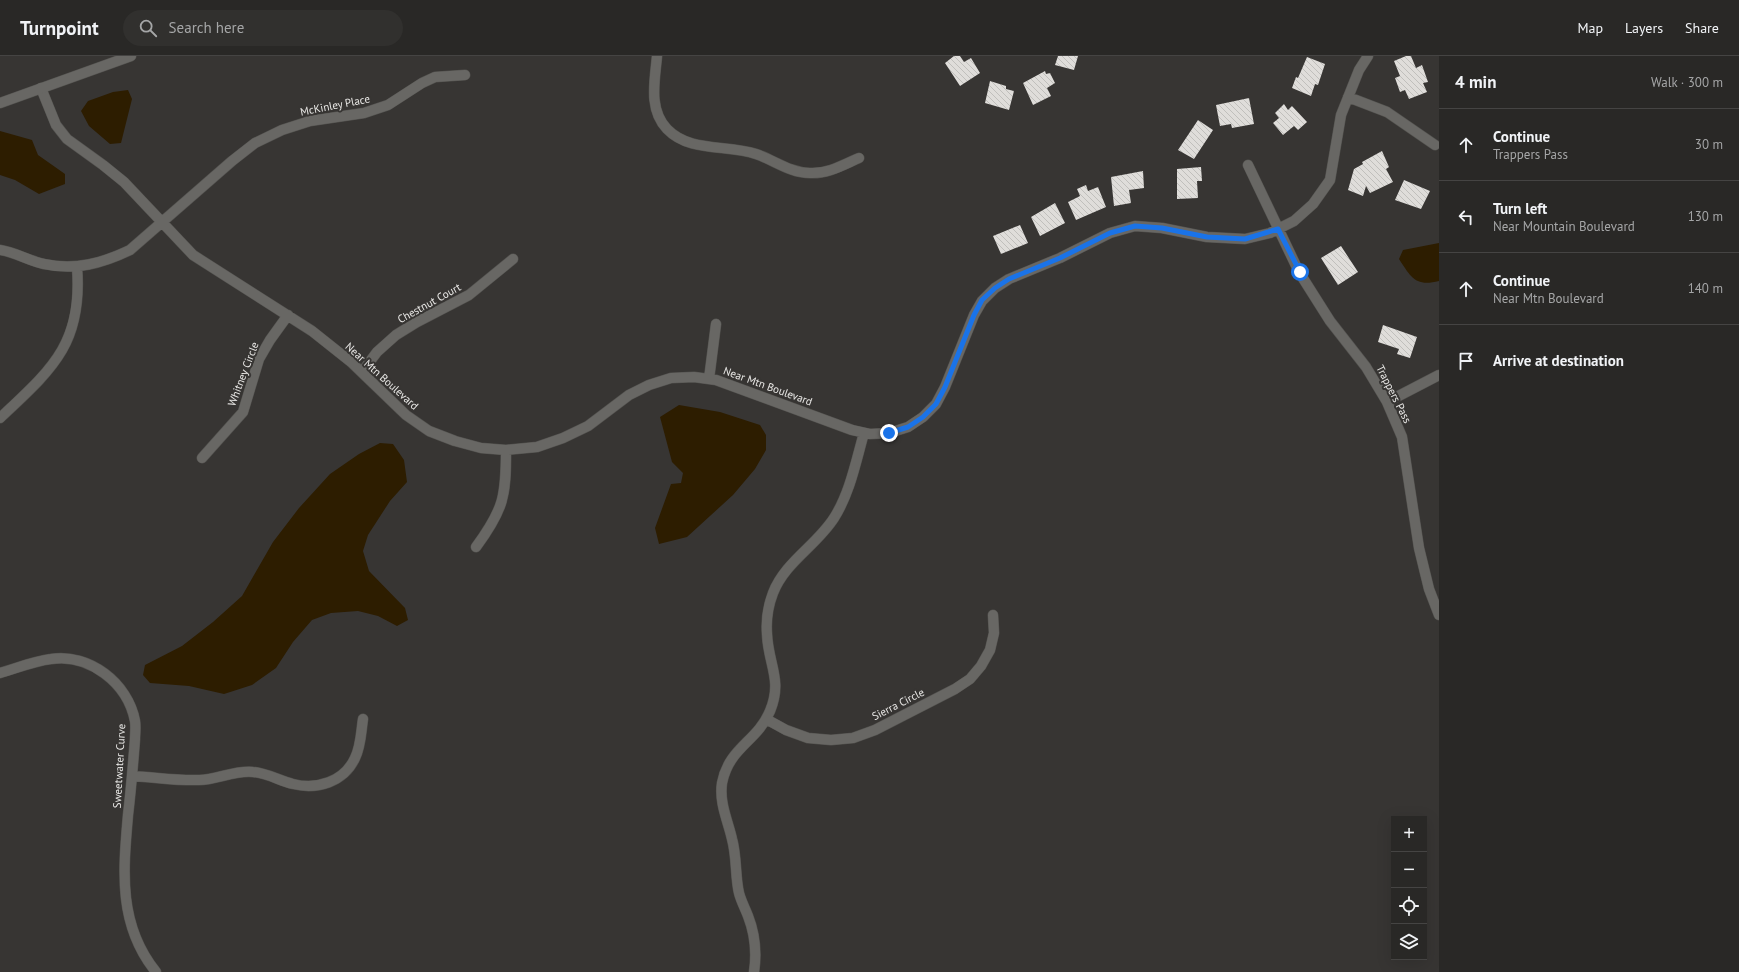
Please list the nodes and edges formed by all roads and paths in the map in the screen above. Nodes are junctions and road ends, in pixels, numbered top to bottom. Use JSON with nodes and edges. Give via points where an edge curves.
{"nodes":[{"id":1,"x":131,"y":56,"type":"edge"},
{"id":2,"x":657,"y":56,"type":"edge"},
{"id":3,"x":1368,"y":56,"type":"edge"},
{"id":4,"x":465,"y":76,"type":"dead end"},
{"id":5,"x":41,"y":88,"type":"junction"},
{"id":6,"x":1348,"y":97,"type":"junction"},
{"id":7,"x":0,"y":103,"type":"edge"},
{"id":8,"x":1435,"y":145,"type":"dead end"},
{"id":9,"x":859,"y":158,"type":"dead end"},
{"id":10,"x":1248,"y":166,"type":"dead end"},
{"id":11,"x":162,"y":222,"type":"junction"},
{"id":12,"x":1278,"y":229,"type":"junction"},
{"id":13,"x":0,"y":250,"type":"edge"},
{"id":14,"x":513,"y":259,"type":"dead end"},
{"id":15,"x":77,"y":267,"type":"junction"},
{"id":16,"x":288,"y":315,"type":"junction"},
{"id":17,"x":716,"y":324,"type":"dead end"},
{"id":18,"x":362,"y":372,"type":"junction"},
{"id":19,"x":1439,"y":375,"type":"edge"},
{"id":20,"x":709,"y":379,"type":"junction"},
{"id":21,"x":1387,"y":402,"type":"junction"},
{"id":22,"x":0,"y":418,"type":"edge"},
{"id":23,"x":864,"y":433,"type":"junction"},
{"id":24,"x":506,"y":450,"type":"junction"},
{"id":25,"x":202,"y":458,"type":"dead end"},
{"id":26,"x":476,"y":546,"type":"dead end"},
{"id":27,"x":993,"y":615,"type":"dead end"},
{"id":28,"x":1439,"y":615,"type":"edge"},
{"id":29,"x":0,"y":673,"type":"edge"},
{"id":30,"x":362,"y":719,"type":"dead end"},
{"id":31,"x":766,"y":719,"type":"junction"},
{"id":32,"x":132,"y":776,"type":"junction"},
{"id":33,"x":156,"y":972,"type":"edge"},
{"id":34,"x":754,"y":972,"type":"edge"}],
"edges":[{"from":1,"to":5,"type":"street"},
{"from":2,"to":9,"type":"street","via":[[654,102],[658,116],[677,138],[692,144],[732,148],[756,154],[794,171],[809,173],[824,172]]},
{"from":3,"to":6,"type":"street","name":"Near Mtn Boulevard"},
{"from":4,"to":11,"type":"street","name":"McKinley Place","via":[[435,77],[388,104],[364,113],[310,121],[282,130],[255,143]]},
{"from":5,"to":7,"type":"street"},
{"from":5,"to":11,"type":"street","name":"Near Mtn Boulevard","via":[[56,125],[68,139],[124,182]]},
{"from":6,"to":8,"type":"street","via":[[1387,112]]},
{"from":6,"to":12,"type":"street","name":"Near Mtn Boulevard","via":[[1341,115],[1330,180],[1313,204],[1294,221]]},
{"from":10,"to":12,"type":"street","name":"Trappers Pass"},
{"from":11,"to":15,"type":"street","name":"McKinley Place","via":[[130,250],[111,260]]},
{"from":11,"to":16,"type":"street","name":"Near Mtn Boulevard","via":[[193,255]]},
{"from":12,"to":21,"type":"street","name":"Trappers Pass","via":[[1303,278],[1330,321],[1366,367]]},
{"from":12,"to":23,"type":"street","name":"Near Mtn Boulevard","via":[[1245,239],[1207,237],[1162,228],[1135,226],[1110,233],[1009,279],[982,300],[936,404],[908,427],[889,433]]},
{"from":13,"to":15,"type":"street","name":"McKinley Place","via":[[44,264]]},
{"from":14,"to":18,"type":"street","name":"Chestnut Court","via":[[469,295],[396,335],[377,352]]},
{"from":15,"to":22,"type":"street","via":[[77,308],[72,330],[63,350],[51,368]]},
{"from":16,"to":18,"type":"street","name":"Near Mtn Boulevard"},
{"from":16,"to":25,"type":"street","name":"Whitney Circle","via":[[260,359],[242,412]]},
{"from":17,"to":20,"type":"street"},
{"from":18,"to":24,"type":"street","name":"Near Mtn Boulevard","via":[[406,415],[429,431],[481,448]]},
{"from":19,"to":21,"type":"street"},
{"from":20,"to":23,"type":"street","name":"Near Mtn Boulevard"},
{"from":20,"to":24,"type":"street","name":"Near Mtn Boulevard","via":[[671,378],[649,385],[628,395],[588,426],[563,438],[537,446]]},
{"from":21,"to":28,"type":"street","name":"Trappers Pass","via":[[1402,437],[1419,548]]},
{"from":23,"to":31,"type":"street","via":[[846,494],[834,518],[783,573],[773,593],[768,613],[767,635],[775,674],[775,693]]},
{"from":24,"to":26,"type":"street","via":[[504,494],[499,511]]},
{"from":27,"to":31,"type":"street","name":"Sierra Circle","via":[[994,633],[990,650],[982,666],[970,679],[875,730],[853,738],[808,738]]},
{"from":29,"to":32,"type":"street","name":"Sweetwater Curve","via":[[52,659],[70,659],[88,664],[105,673],[119,687],[129,703],[135,721]]},
{"from":30,"to":32,"type":"street","via":[[360,744],[355,759],[347,771],[322,786],[292,784],[253,772],[199,780]]},
{"from":31,"to":34,"type":"street","via":[[736,752],[727,767],[722,784],[722,802],[732,840],[739,894],[754,937]]},
{"from":32,"to":33,"type":"street","name":"Sweetwater Curve","via":[[124,855],[124,884],[128,912],[137,939]]}]}
